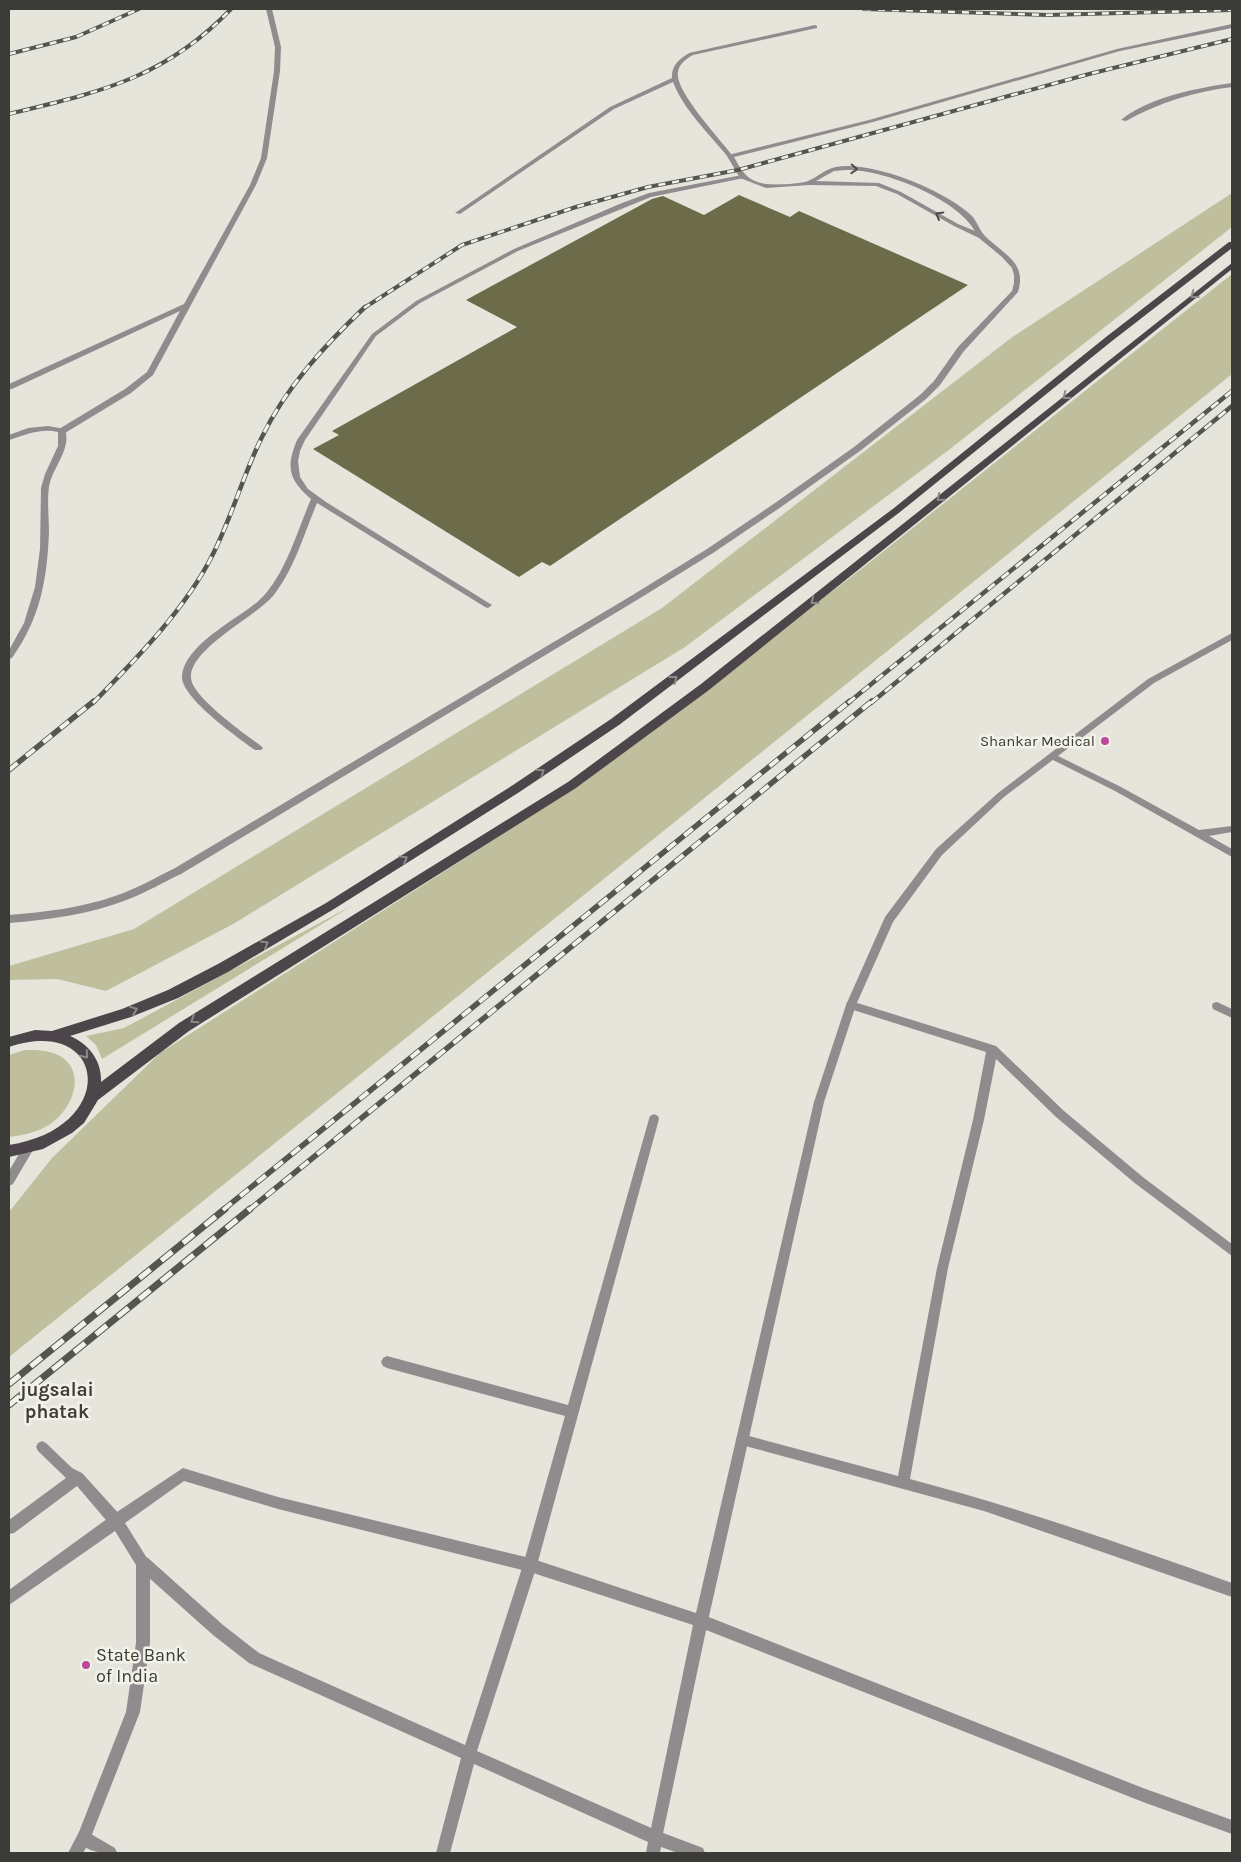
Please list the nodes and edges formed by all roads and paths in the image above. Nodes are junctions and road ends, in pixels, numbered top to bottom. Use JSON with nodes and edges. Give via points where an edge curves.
{"nodes":[{"id":1,"x":269,"y":9,"type":"edge"},
{"id":2,"x":1232,"y":26,"type":"edge"},
{"id":3,"x":815,"y":27,"type":"dead end"},
{"id":4,"x":675,"y":79,"type":"junction"},
{"id":5,"x":1232,"y":85,"type":"edge"},
{"id":6,"x":1124,"y":120,"type":"dead end"},
{"id":7,"x":730,"y":156,"type":"junction"},
{"id":8,"x":742,"y":177,"type":"junction"},
{"id":9,"x":809,"y":183,"type":"junction"},
{"id":10,"x":458,"y":212,"type":"dead end"},
{"id":11,"x":982,"y":237,"type":"junction"},
{"id":12,"x":1232,"y":244,"type":"edge"},
{"id":13,"x":1232,"y":265,"type":"edge"},
{"id":14,"x":186,"y":306,"type":"junction"},
{"id":15,"x":9,"y":386,"type":"edge"},
{"id":16,"x":62,"y":431,"type":"junction"},
{"id":17,"x":9,"y":438,"type":"edge"},
{"id":18,"x":315,"y":498,"type":"junction"},
{"id":19,"x":488,"y":606,"type":"dead end"},
{"id":20,"x":1232,"y":636,"type":"edge"},
{"id":21,"x":9,"y":656,"type":"edge"},
{"id":22,"x":258,"y":748,"type":"dead end"},
{"id":23,"x":1052,"y":756,"type":"junction"},
{"id":24,"x":1232,"y":829,"type":"edge"},
{"id":25,"x":1198,"y":834,"type":"junction"},
{"id":26,"x":1232,"y":853,"type":"edge"},
{"id":27,"x":9,"y":919,"type":"edge"},
{"id":28,"x":851,"y":1005,"type":"junction"},
{"id":29,"x":1217,"y":1006,"type":"dead end"},
{"id":30,"x":1232,"y":1014,"type":"edge"},
{"id":31,"x":54,"y":1036,"type":"junction"},
{"id":32,"x":9,"y":1042,"type":"edge"},
{"id":33,"x":992,"y":1049,"type":"junction"},
{"id":34,"x":92,"y":1097,"type":"junction"},
{"id":35,"x":654,"y":1119,"type":"dead end"},
{"id":36,"x":27,"y":1150,"type":"junction"},
{"id":37,"x":9,"y":1151,"type":"edge"},
{"id":38,"x":9,"y":1182,"type":"edge"},
{"id":39,"x":1232,"y":1251,"type":"edge"},
{"id":40,"x":386,"y":1362,"type":"dead end"},
{"id":41,"x":573,"y":1412,"type":"junction"},
{"id":42,"x":742,"y":1440,"type":"junction"},
{"id":43,"x":42,"y":1447,"type":"dead end"},
{"id":44,"x":78,"y":1478,"type":"junction"},
{"id":45,"x":903,"y":1483,"type":"junction"},
{"id":46,"x":116,"y":1521,"type":"junction"},
{"id":47,"x":9,"y":1528,"type":"edge"},
{"id":48,"x":143,"y":1562,"type":"junction"},
{"id":49,"x":530,"y":1565,"type":"junction"},
{"id":50,"x":1232,"y":1590,"type":"edge"},
{"id":51,"x":9,"y":1598,"type":"edge"},
{"id":52,"x":701,"y":1621,"type":"junction"},
{"id":53,"x":469,"y":1754,"type":"junction"},
{"id":54,"x":1232,"y":1827,"type":"edge"},
{"id":55,"x":84,"y":1837,"type":"junction"},
{"id":56,"x":656,"y":1838,"type":"junction"},
{"id":57,"x":75,"y":1853,"type":"edge"},
{"id":58,"x":110,"y":1853,"type":"edge"},
{"id":59,"x":443,"y":1853,"type":"edge"},
{"id":60,"x":652,"y":1853,"type":"edge"},
{"id":61,"x":698,"y":1853,"type":"edge"}],
"edges":[{"from":1,"to":14,"type":"street","via":[[278,47],[272,115],[264,158]]},
{"from":2,"to":7,"type":"street","via":[[1104,53],[855,125]]},
{"from":3,"to":4,"type":"street","via":[[691,54],[676,67]]},
{"from":4,"to":7,"type":"street"},
{"from":4,"to":10,"type":"street","via":[[612,108]]},
{"from":5,"to":6,"type":"street","via":[[1161,100]]},
{"from":7,"to":8,"type":"street"},
{"from":8,"to":9,"type":"street","via":[[766,186]]},
{"from":8,"to":18,"type":"street","via":[[649,195],[624,204],[516,250],[399,314],[359,353],[301,440],[293,458],[294,476]]},
{"from":11,"to":9,"type":"street","one_way":true,"via":[[877,184]]},
{"from":9,"to":11,"type":"street","one_way":true,"via":[[835,170],[883,173],[950,204],[970,218]]},
{"from":11,"to":27,"type":"street","via":[[1013,263],[1019,274],[1015,292],[961,349],[923,397],[786,499],[651,587],[178,871],[120,898],[89,908],[42,917]]},
{"from":31,"to":12,"type":"main road","one_way":true,"via":[[158,1001],[223,968],[338,901],[616,722],[897,510]]},
{"from":13,"to":34,"type":"main road","one_way":true,"via":[[705,688],[572,785],[184,1027]]},
{"from":14,"to":15,"type":"street"},
{"from":14,"to":16,"type":"street","via":[[150,373],[128,391]]},
{"from":16,"to":17,"type":"street","via":[[49,427]]},
{"from":16,"to":21,"type":"street","via":[[64,441],[45,488],[42,570],[34,612]]},
{"from":18,"to":19,"type":"street"},
{"from":18,"to":22,"type":"street","via":[[278,582],[268,595],[206,646],[188,669],[186,678],[194,695]]},
{"from":20,"to":23,"type":"street","via":[[1150,681]]},
{"from":23,"to":25,"type":"street"},
{"from":23,"to":28,"type":"street","via":[[1001,795],[939,852],[889,920]]},
{"from":24,"to":25,"type":"street"},
{"from":25,"to":26,"type":"street"},
{"from":28,"to":33,"type":"street"},
{"from":28,"to":42,"type":"street","via":[[818,1102]]},
{"from":29,"to":30,"type":"street"},
{"from":31,"to":32,"type":"main road","via":[[34,1035]]},
{"from":31,"to":34,"type":"main road","one_way":true,"via":[[75,1044],[89,1058],[95,1076]]},
{"from":33,"to":39,"type":"street","via":[[1074,1126]]},
{"from":33,"to":45,"type":"street","via":[[980,1119],[932,1313],[922,1389]]},
{"from":34,"to":36,"type":"main road","via":[[78,1120],[56,1139]]},
{"from":35,"to":41,"type":"street"},
{"from":36,"to":37,"type":"main road"},
{"from":36,"to":38,"type":"street"},
{"from":40,"to":41,"type":"street"},
{"from":41,"to":49,"type":"street"},
{"from":42,"to":45,"type":"street"},
{"from":42,"to":52,"type":"street"},
{"from":43,"to":44,"type":"street","via":[[68,1473]]},
{"from":44,"to":46,"type":"street"},
{"from":44,"to":47,"type":"street"},
{"from":45,"to":50,"type":"street","via":[[984,1505]]},
{"from":46,"to":48,"type":"street"},
{"from":46,"to":49,"type":"street","via":[[183,1474],[278,1502]]},
{"from":46,"to":51,"type":"street"},
{"from":48,"to":53,"type":"street","via":[[254,1658]]},
{"from":48,"to":55,"type":"street","via":[[144,1643],[133,1712]]},
{"from":49,"to":52,"type":"street"},
{"from":49,"to":53,"type":"street"},
{"from":52,"to":54,"type":"street"},
{"from":52,"to":56,"type":"street"},
{"from":53,"to":56,"type":"street"},
{"from":53,"to":59,"type":"street"},
{"from":55,"to":57,"type":"street"},
{"from":55,"to":58,"type":"street"},
{"from":56,"to":60,"type":"street"},
{"from":56,"to":61,"type":"street"}]}
